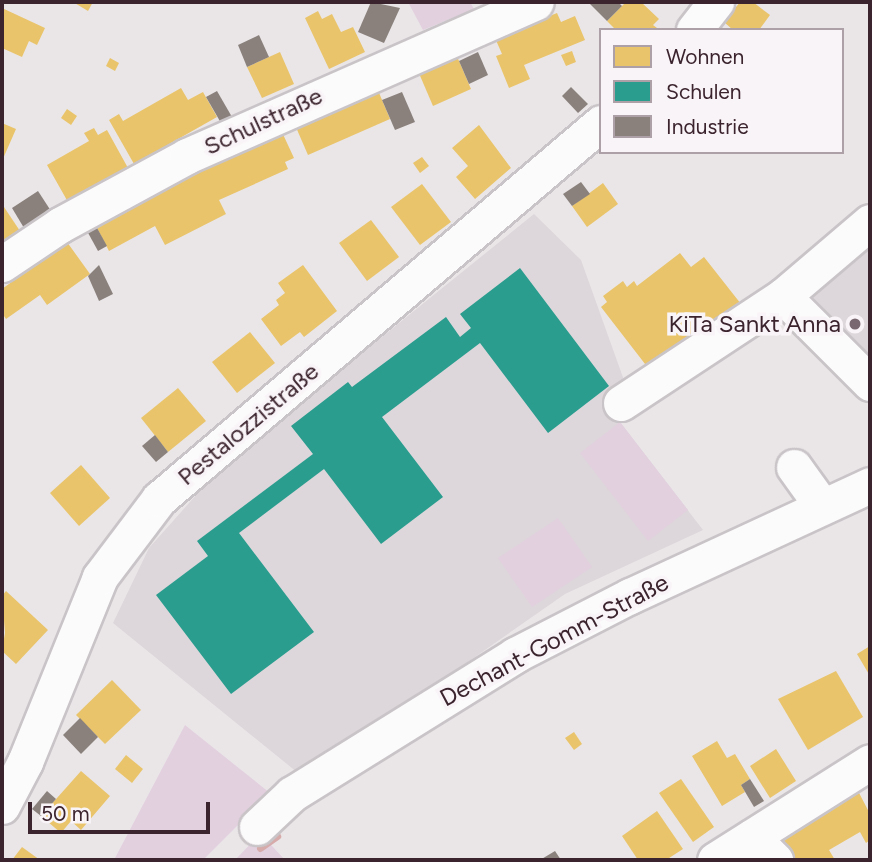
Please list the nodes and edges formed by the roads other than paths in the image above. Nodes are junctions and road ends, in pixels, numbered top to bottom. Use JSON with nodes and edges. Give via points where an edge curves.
{"nodes":[{"id":1,"x":536,"y":2,"type":"edge"},
{"id":2,"x":716,"y":2,"type":"edge"},
{"id":3,"x":696,"y":28,"type":"edge"},
{"id":4,"x":599,"y":125,"type":"edge"},
{"id":5,"x":870,"y":222,"type":"edge"},
{"id":6,"x":2,"y":264,"type":"edge"},
{"id":7,"x":783,"y":296,"type":"junction"},
{"id":8,"x":870,"y":383,"type":"edge"},
{"id":9,"x":621,"y":403,"type":"dead end"},
{"id":10,"x":794,"y":467,"type":"dead end"},
{"id":11,"x":870,"y":485,"type":"edge"},
{"id":12,"x":822,"y":506,"type":"junction"},
{"id":13,"x":870,"y":762,"type":"edge"},
{"id":14,"x":2,"y":806,"type":"edge"},
{"id":15,"x":257,"y":827,"type":"dead end"},
{"id":16,"x":764,"y":848,"type":"edge"},
{"id":17,"x":715,"y":860,"type":"edge"}],
"edges":[{"from":1,"to":6,"type":"street","name":"Schulstraße","via":[[187,156],[60,225]]},
{"from":2,"to":3,"type":"street"},
{"from":4,"to":14,"type":"street","name":"Pestalozzistraße","via":[[151,507],[100,578],[25,762]]},
{"from":5,"to":7,"type":"street"},
{"from":7,"to":8,"type":"street"},
{"from":7,"to":9,"type":"street"},
{"from":10,"to":12,"type":"street"},
{"from":11,"to":12,"type":"street","name":"Dechant-Gomm-Straße"},
{"from":12,"to":15,"type":"street","name":"Dechant-Gomm-Straße","via":[[514,655],[292,794]]},
{"from":13,"to":16,"type":"street"},
{"from":16,"to":17,"type":"street"}]}
